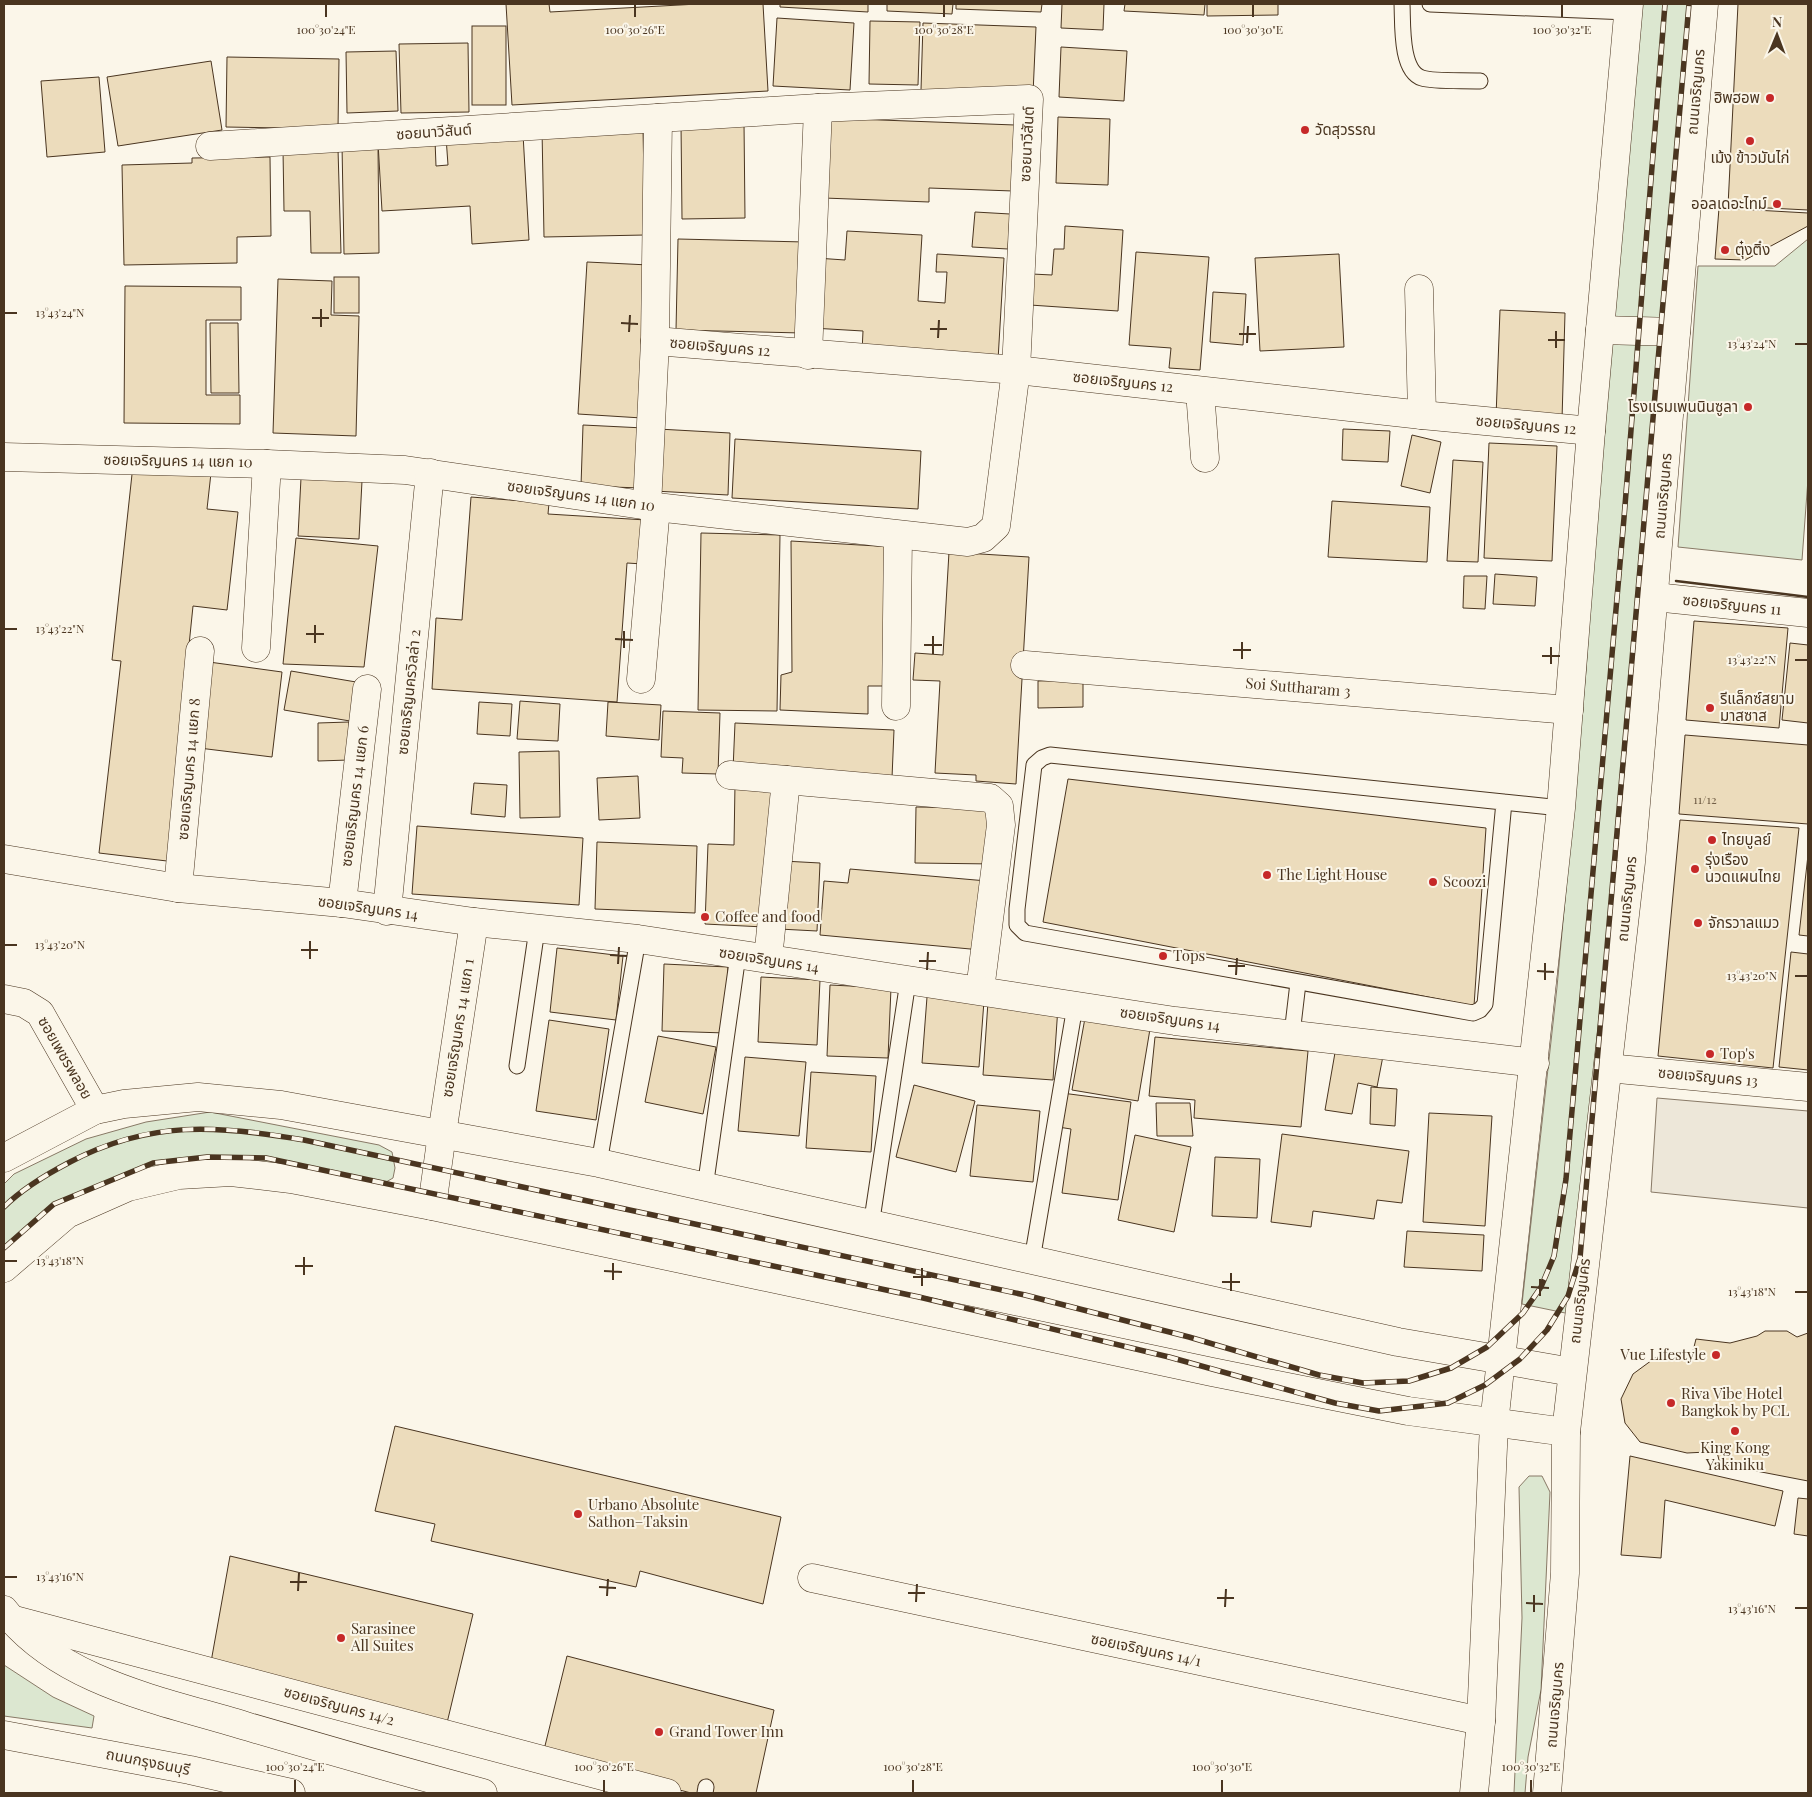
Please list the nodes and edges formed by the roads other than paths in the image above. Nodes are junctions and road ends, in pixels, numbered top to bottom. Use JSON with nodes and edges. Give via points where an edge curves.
{"nodes":[{"id":1,"x":1402,"y":4,"type":"edge"},
{"id":2,"x":1430,"y":4,"type":"edge"},
{"id":3,"x":1704,"y":4,"type":"edge"},
{"id":4,"x":1582,"y":8,"type":"edge"},
{"id":5,"x":1629,"y":8,"type":"edge"},
{"id":6,"x":1480,"y":81,"type":"dead end"},
{"id":7,"x":818,"y":108,"type":"junction"},
{"id":8,"x":658,"y":118,"type":"junction"},
{"id":9,"x":210,"y":146,"type":"dead end"},
{"id":10,"x":1419,"y":289,"type":"dead end"},
{"id":11,"x":1600,"y":330,"type":"junction"},
{"id":12,"x":1676,"y":332,"type":"junction"},
{"id":13,"x":655,"y":341,"type":"junction"},
{"id":14,"x":808,"y":355,"type":"junction"},
{"id":15,"x":1016,"y":370,"type":"junction"},
{"id":16,"x":1200,"y":391,"type":"junction"},
{"id":17,"x":1422,"y":415,"type":"junction"},
{"id":18,"x":1591,"y":431,"type":"junction"},
{"id":19,"x":4,"y":457,"type":"edge"},
{"id":20,"x":1205,"y":458,"type":"dead end"},
{"id":21,"x":267,"y":464,"type":"junction"},
{"id":22,"x":430,"y":473,"type":"junction"},
{"id":23,"x":651,"y":506,"type":"junction"},
{"id":24,"x":898,"y":536,"type":"junction"},
{"id":25,"x":1655,"y":597,"type":"junction"},
{"id":26,"x":1808,"y":613,"type":"edge"},
{"id":27,"x":256,"y":648,"type":"dead end"},
{"id":28,"x":200,"y":651,"type":"dead end"},
{"id":29,"x":1025,"y":665,"type":"dead end"},
{"id":30,"x":640,"y":680,"type":"dead end"},
{"id":31,"x":367,"y":689,"type":"dead end"},
{"id":32,"x":896,"y":706,"type":"dead end"},
{"id":33,"x":1569,"y":710,"type":"junction"},
{"id":34,"x":730,"y":775,"type":"dead end"},
{"id":35,"x":786,"y":780,"type":"junction"},
{"id":36,"x":1504,"y":802,"type":"junction"},
{"id":37,"x":1561,"y":808,"type":"junction"},
{"id":38,"x":4,"y":859,"type":"edge"},
{"id":39,"x":178,"y":888,"type":"junction"},
{"id":40,"x":342,"y":903,"type":"junction"},
{"id":41,"x":387,"y":911,"type":"junction"},
{"id":42,"x":474,"y":922,"type":"junction"},
{"id":43,"x":537,"y":929,"type":"junction"},
{"id":44,"x":638,"y":939,"type":"junction"},
{"id":45,"x":738,"y":955,"type":"junction"},
{"id":46,"x":768,"y":959,"type":"junction"},
{"id":47,"x":908,"y":981,"type":"junction"},
{"id":48,"x":1298,"y":983,"type":"junction"},
{"id":49,"x":980,"y":990,"type":"junction"},
{"id":50,"x":4,"y":1000,"type":"edge"},
{"id":51,"x":1075,"y":1006,"type":"junction"},
{"id":52,"x":1292,"y":1034,"type":"junction"},
{"id":53,"x":1535,"y":1063,"type":"junction"},
{"id":54,"x":517,"y":1066,"type":"dead end"},
{"id":55,"x":1608,"y":1068,"type":"junction"},
{"id":56,"x":1808,"y":1087,"type":"edge"},
{"id":57,"x":95,"y":1110,"type":"junction"},
{"id":58,"x":442,"y":1134,"type":"junction"},
{"id":59,"x":4,"y":1158,"type":"edge"},
{"id":60,"x":599,"y":1164,"type":"junction"},
{"id":61,"x":705,"y":1188,"type":"junction"},
{"id":62,"x":432,"y":1206,"type":"junction"},
{"id":63,"x":871,"y":1226,"type":"junction"},
{"id":64,"x":1032,"y":1260,"type":"junction"},
{"id":65,"x":4,"y":1268,"type":"edge"},
{"id":66,"x":1500,"y":1361,"type":"junction"},
{"id":67,"x":1572,"y":1372,"type":"junction"},
{"id":68,"x":1494,"y":1424,"type":"junction"},
{"id":69,"x":1566,"y":1432,"type":"junction"},
{"id":70,"x":812,"y":1578,"type":"dead end"},
{"id":71,"x":7,"y":1615,"type":"edge"},
{"id":72,"x":1480,"y":1721,"type":"junction"},
{"id":73,"x":4,"y":1735,"type":"edge"},
{"id":74,"x":291,"y":1793,"type":"edge"},
{"id":75,"x":483,"y":1793,"type":"edge"},
{"id":76,"x":667,"y":1793,"type":"edge"},
{"id":77,"x":1474,"y":1793,"type":"edge"},
{"id":78,"x":1547,"y":1793,"type":"edge"}],
"edges":[{"from":1,"to":6,"type":"lane","via":[[1407,61],[1412,72],[1422,78]]},
{"from":2,"to":4,"type":"lane"},
{"from":3,"to":12,"type":"street","name":"ถนนเจริญนคร"},
{"from":4,"to":5,"type":"lane"},
{"from":5,"to":11,"type":"street"},
{"from":7,"to":8,"type":"street","name":"ซอยนาวีสันต์"},
{"from":7,"to":14,"type":"street"},
{"from":7,"to":15,"type":"street","name":"ซอยนาวีสันต์","via":[[1029,99]]},
{"from":8,"to":9,"type":"street","name":"ซอยนาวีสันต์"},
{"from":8,"to":13,"type":"street"},
{"from":10,"to":17,"type":"street"},
{"from":11,"to":12,"type":"street"},
{"from":11,"to":18,"type":"street"},
{"from":12,"to":25,"type":"street","name":"ถนนเจริญนคร"},
{"from":13,"to":14,"type":"street","name":"ซอยเจริญนคร 12"},
{"from":13,"to":23,"type":"street"},
{"from":14,"to":15,"type":"street","name":"ซอยเจริญนคร 12"},
{"from":15,"to":16,"type":"street","name":"ซอยเจริญนคร 12"},
{"from":15,"to":24,"type":"street","name":"ซอยเจริญนคร 14 แยก 10","via":[[996,526],[983,538],[968,542]]},
{"from":16,"to":17,"type":"street","name":"ซอยเจริญนคร 12"},
{"from":16,"to":20,"type":"street"},
{"from":17,"to":18,"type":"street","name":"ซอยเจริญนคร 12"},
{"from":18,"to":33,"type":"street"},
{"from":19,"to":21,"type":"street","name":"ซอยเจริญนคร 14 แยก 10"},
{"from":21,"to":22,"type":"street","name":"ซอยเจริญนคร 14 แยก 10"},
{"from":21,"to":27,"type":"street"},
{"from":22,"to":23,"type":"street","name":"ซอยเจริญนคร 14 แยก 10"},
{"from":22,"to":41,"type":"street","name":"ซอยเจริญนครวิลล่า 2"},
{"from":23,"to":24,"type":"street","name":"ซอยเจริญนคร 14 แยก 10"},
{"from":23,"to":30,"type":"street"},
{"from":24,"to":32,"type":"street"},
{"from":25,"to":26,"type":"street","name":"ซอยเจริญนคร 11"},
{"from":25,"to":55,"type":"street","name":"ถนนเจริญนคร"},
{"from":28,"to":39,"type":"street","name":"ซอยเจริญนคร 14 แยก 8"},
{"from":29,"to":33,"type":"street","name":"Soi Suttharam 3"},
{"from":31,"to":40,"type":"street","name":"ซอยเจริญนคร 14 แยก 6"},
{"from":33,"to":37,"type":"street"},
{"from":34,"to":35,"type":"street"},
{"from":35,"to":46,"type":"street"},
{"from":35,"to":49,"type":"street","via":[[990,798],[999,806],[1001,825],[997,871]]},
{"from":36,"to":37,"type":"lane"},
{"from":36,"to":48,"type":"lane","via":[[1485,1004],[1480,1010],[1473,1013]]},
{"from":36,"to":48,"type":"lane","via":[[1050,755],[1034,765],[1017,909],[1017,925],[1025,933]]},
{"from":37,"to":53,"type":"street"},
{"from":38,"to":39,"type":"street","name":"ซอยเจริญนคร 14"},
{"from":39,"to":40,"type":"street","name":"ซอยเจริญนคร 14"},
{"from":40,"to":41,"type":"street","name":"ซอยเจริญนคร 14"},
{"from":41,"to":42,"type":"street","name":"ซอยเจริญนคร 14"},
{"from":42,"to":43,"type":"street","name":"ซอยเจริญนคร 14"},
{"from":42,"to":58,"type":"street","name":"ซอยเจริญนคร 14 แยก 1"},
{"from":43,"to":44,"type":"street","name":"ซอยเจริญนคร 14"},
{"from":43,"to":54,"type":"lane"},
{"from":44,"to":45,"type":"street","name":"ซอยเจริญนคร 14"},
{"from":44,"to":60,"type":"lane"},
{"from":45,"to":46,"type":"street","name":"ซอยเจริญนคร 14"},
{"from":45,"to":61,"type":"lane"},
{"from":46,"to":47,"type":"street","name":"ซอยเจริญนคร 14"},
{"from":47,"to":49,"type":"street","name":"ซอยเจริญนคร 14"},
{"from":47,"to":63,"type":"lane"},
{"from":48,"to":52,"type":"lane"},
{"from":49,"to":51,"type":"street","name":"ซอยเจริญนคร 14"},
{"from":50,"to":57,"type":"street","name":"ซอยเพชรพลอย","via":[[24,1003],[40,1013]]},
{"from":51,"to":52,"type":"street","name":"ซอยเจริญนคร 14"},
{"from":51,"to":64,"type":"lane"},
{"from":52,"to":53,"type":"street","name":"ซอยเจริญนคร 14"},
{"from":53,"to":66,"type":"street"},
{"from":55,"to":56,"type":"street","name":"ซอยเจริญนคร 13"},
{"from":55,"to":67,"type":"street","name":"ถนนเจริญนคร"},
{"from":57,"to":58,"type":"street","via":[[198,1097],[281,1105]]},
{"from":57,"to":59,"type":"street"},
{"from":58,"to":60,"type":"street"},
{"from":58,"to":62,"type":"street","name":"ซอยเจริญนคร 14 แยก 1"},
{"from":60,"to":61,"type":"street"},
{"from":61,"to":63,"type":"street"},
{"from":62,"to":65,"type":"street","via":[[291,1179],[232,1172],[178,1175],[128,1186],[67,1214]]},
{"from":62,"to":68,"type":"street","via":[[1202,1370],[1408,1411]]},
{"from":63,"to":64,"type":"street"},
{"from":64,"to":66,"type":"street","via":[[1398,1342]]},
{"from":66,"to":67,"type":"street"},
{"from":66,"to":68,"type":"street"},
{"from":67,"to":69,"type":"street","name":"ถนนเจริญนคร"},
{"from":68,"to":69,"type":"street"},
{"from":68,"to":72,"type":"street"},
{"from":69,"to":78,"type":"street","name":"ถนนเจริญนคร","via":[[1565,1574]]},
{"from":70,"to":72,"type":"street","name":"ซอยเจริญนคร 14/1"},
{"from":71,"to":75,"type":"street","via":[[53,1656],[111,1685]]},
{"from":71,"to":76,"type":"street","name":"ซอยเจริญนคร 14/2"},
{"from":72,"to":77,"type":"street"},
{"from":73,"to":74,"type":"street","name":"ถนนกรุงธนบุรี","via":[[190,1770]]}]}
